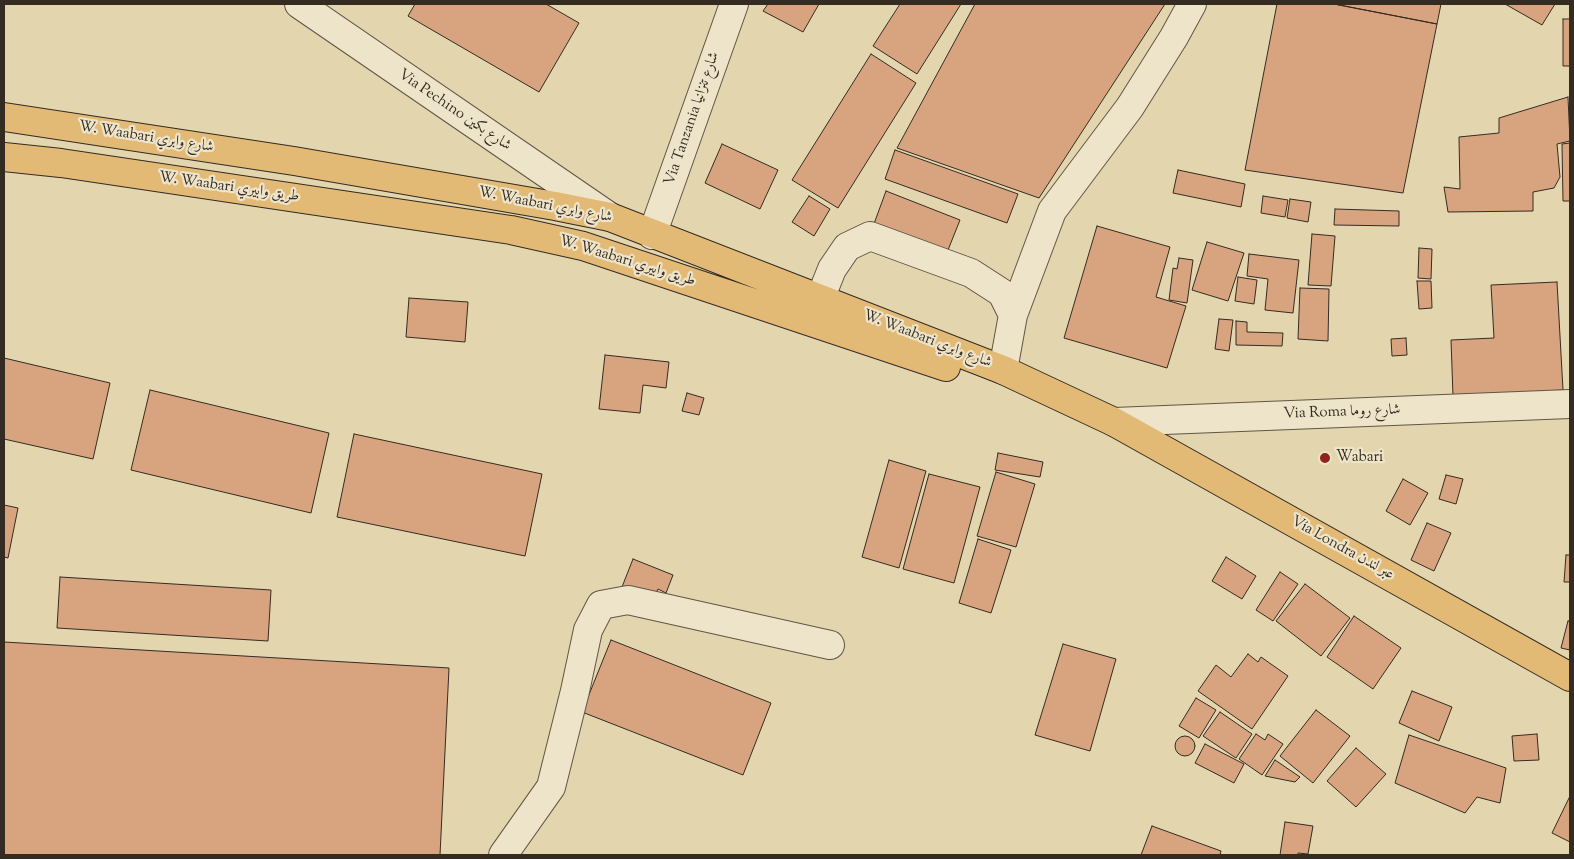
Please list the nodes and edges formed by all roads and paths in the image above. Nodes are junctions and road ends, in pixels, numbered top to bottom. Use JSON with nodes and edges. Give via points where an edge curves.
{"nodes":[{"id":1,"x":298,"y":4,"type":"edge"},
{"id":2,"x":734,"y":4,"type":"edge"},
{"id":3,"x":1192,"y":4,"type":"edge"},
{"id":4,"x":4,"y":117,"type":"edge"},
{"id":5,"x":4,"y":156,"type":"edge"},
{"id":6,"x":610,"y":217,"type":"junction"},
{"id":7,"x":652,"y":235,"type":"junction"},
{"id":8,"x":820,"y":299,"type":"junction"},
{"id":9,"x":1013,"y":315,"type":"junction"},
{"id":10,"x":1003,"y":370,"type":"junction"},
{"id":11,"x":1570,"y":404,"type":"edge"},
{"id":12,"x":1114,"y":422,"type":"junction"},
{"id":13,"x":830,"y":645,"type":"dead end"},
{"id":14,"x":1570,"y":677,"type":"edge"},
{"id":15,"x":503,"y":855,"type":"edge"}],
"edges":[{"from":1,"to":6,"type":"street","name":"Via Pechino شارع بكين"},
{"from":2,"to":7,"type":"street","name":"Via Tanzania شارع تنزانيا"},
{"from":3,"to":9,"type":"street","via":[[1130,107],[1052,211]]},
{"from":4,"to":6,"type":"main road","name":"W. Waabari شارع وابري","via":[[294,161]]},
{"from":5,"to":12,"type":"main road","name":"W. Waabari طريق وابيري","via":[[511,230],[583,246]]},
{"from":6,"to":7,"type":"main road","name":"W. Waabari شارع وابري"},
{"from":7,"to":8,"type":"main road","name":"W. Waabari شارع وابري"},
{"from":8,"to":9,"type":"street","via":[[832,269],[848,247],[870,236],[971,273],[1002,293]]},
{"from":8,"to":10,"type":"main road","name":"W. Waabari شارع وابري"},
{"from":9,"to":10,"type":"street"},
{"from":10,"to":12,"type":"main road","name":"W. Waabari شارع وابري"},
{"from":11,"to":12,"type":"street","name":"Via Roma شارع روما"},
{"from":12,"to":14,"type":"main road","name":"Vía Londra عبر لندن"},
{"from":13,"to":15,"type":"street","via":[[628,600],[601,605],[588,630],[551,787]]}]}
